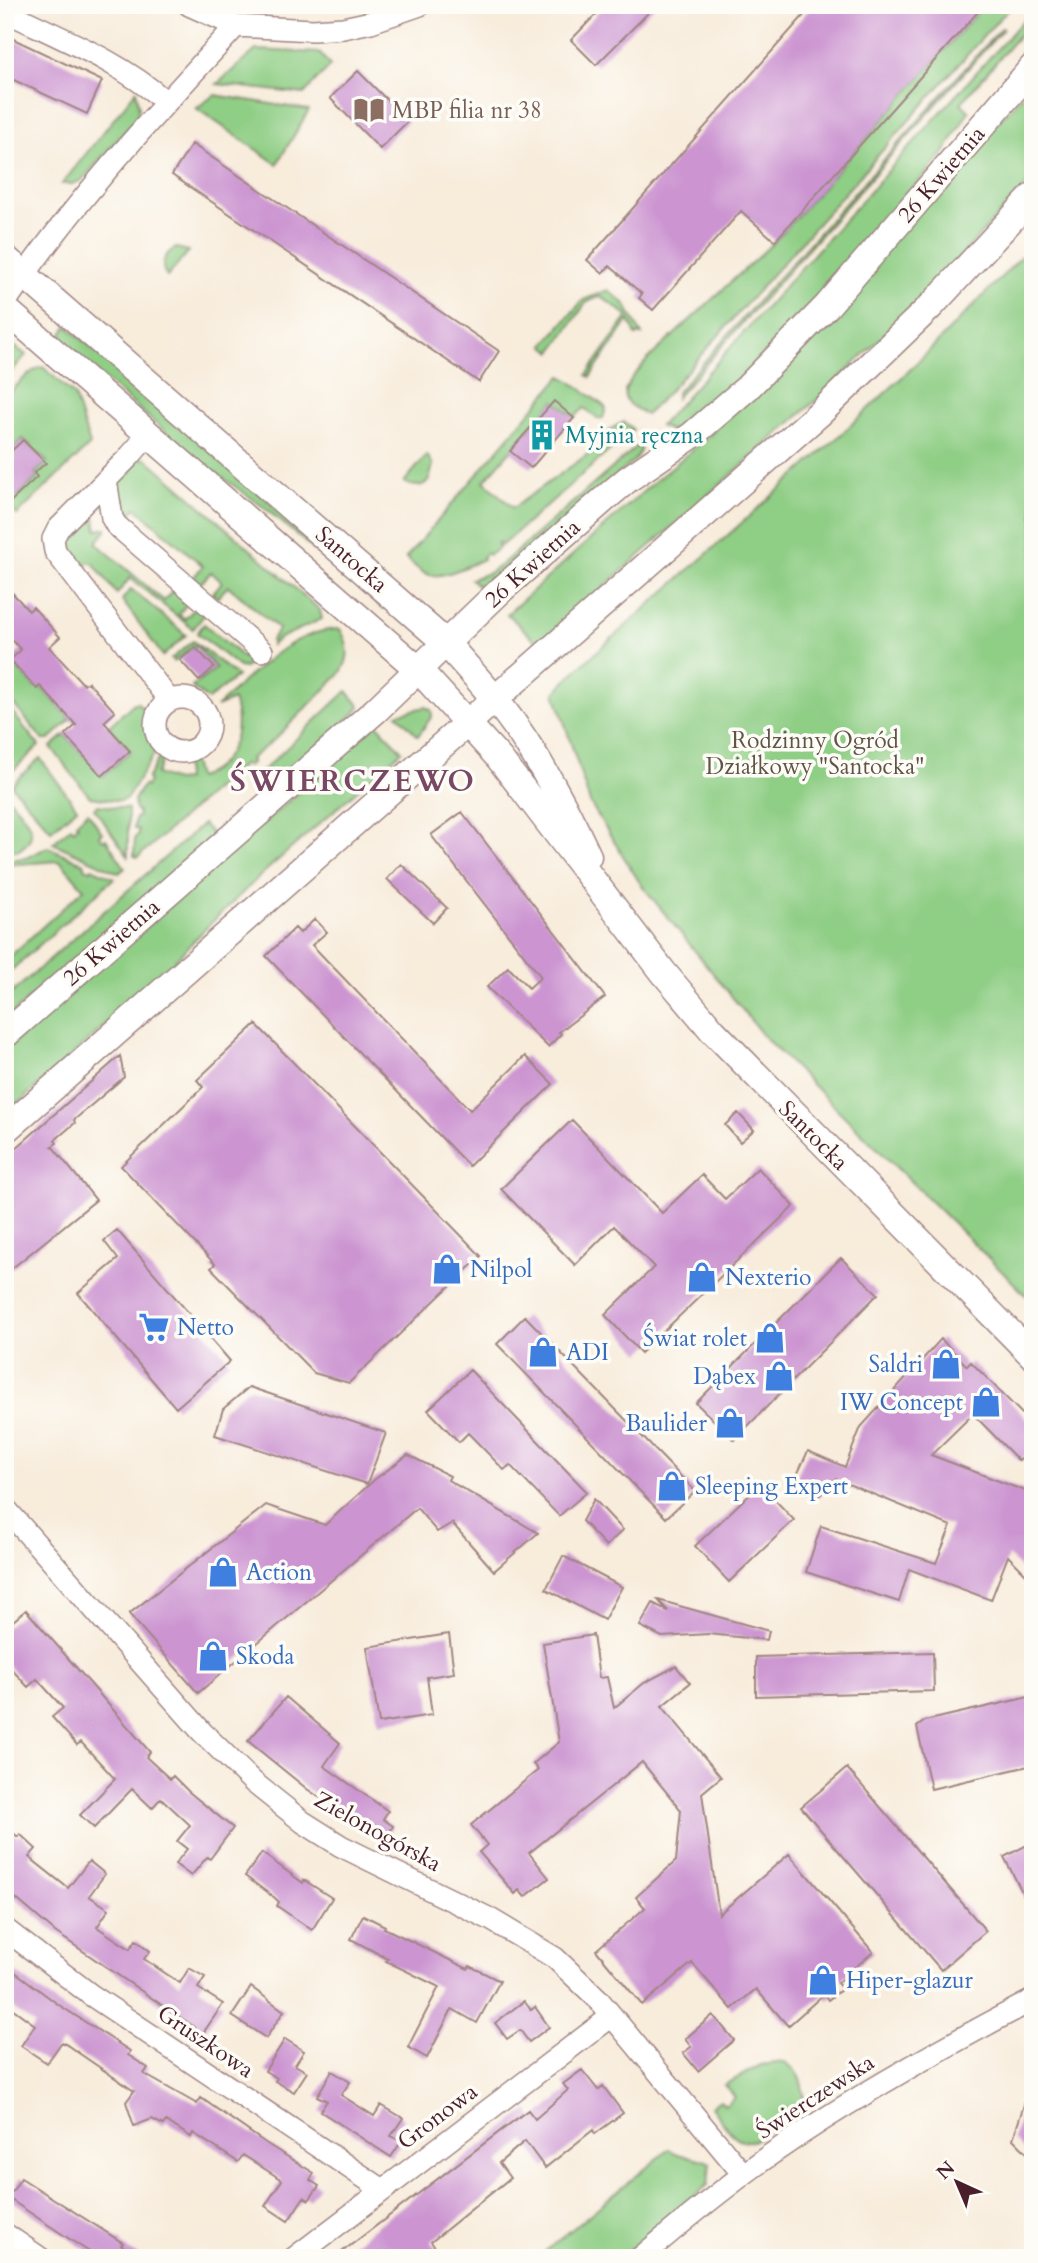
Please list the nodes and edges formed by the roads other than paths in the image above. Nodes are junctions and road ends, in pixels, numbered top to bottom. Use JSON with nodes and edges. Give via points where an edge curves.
{"nodes":[{"id":1,"x":189,"y":5,"type":"edge"},
{"id":2,"x":420,"y":5,"type":"edge"},
{"id":3,"x":5,"y":11,"type":"edge"},
{"id":4,"x":369,"y":14,"type":"edge"},
{"id":5,"x":236,"y":26,"type":"junction"},
{"id":6,"x":1033,"y":68,"type":"edge"},
{"id":7,"x":166,"y":103,"type":"junction"},
{"id":8,"x":1033,"y":196,"type":"edge"},
{"id":9,"x":15,"y":266,"type":"edge"},
{"id":10,"x":5,"y":303,"type":"edge"},
{"id":11,"x":5,"y":309,"type":"edge"},
{"id":12,"x":149,"y":433,"type":"junction"},
{"id":13,"x":106,"y":480,"type":"junction"},
{"id":14,"x":446,"y":643,"type":"junction"},
{"id":15,"x":262,"y":651,"type":"dead end"},
{"id":16,"x":419,"y":670,"type":"junction"},
{"id":17,"x":495,"y":699,"type":"junction"},
{"id":18,"x":169,"y":701,"type":"dead end"},
{"id":19,"x":469,"y":722,"type":"junction"},
{"id":20,"x":610,"y":901,"type":"junction"},
{"id":21,"x":5,"y":1035,"type":"edge"},
{"id":22,"x":5,"y":1130,"type":"edge"},
{"id":23,"x":1033,"y":1356,"type":"edge"},
{"id":24,"x":5,"y":1508,"type":"edge"},
{"id":25,"x":5,"y":1929,"type":"edge"},
{"id":26,"x":1033,"y":2000,"type":"edge"},
{"id":27,"x":612,"y":2016,"type":"junction"},
{"id":28,"x":744,"y":2174,"type":"junction"},
{"id":29,"x":383,"y":2190,"type":"junction"},
{"id":30,"x":5,"y":2234,"type":"edge"},
{"id":31,"x":40,"y":2258,"type":"edge"},
{"id":32,"x":294,"y":2258,"type":"edge"},
{"id":33,"x":640,"y":2258,"type":"edge"}],
"edges":[{"from":1,"to":5,"type":"street"},
{"from":2,"to":4,"type":"street"},
{"from":3,"to":7,"type":"street","via":[[111,64]]},
{"from":4,"to":5,"type":"street","via":[[343,28]]},
{"from":5,"to":7,"type":"street"},
{"from":6,"to":14,"type":"street","name":"26 Kwietnia","via":[[779,358],[702,427],[628,479]]},
{"from":7,"to":9,"type":"street","via":[[74,210]]},
{"from":8,"to":17,"type":"street","via":[[932,305],[828,405]]},
{"from":9,"to":10,"type":"street"},
{"from":9,"to":14,"type":"street","name":"Santocka"},
{"from":11,"to":12,"type":"street","name":"Santocka"},
{"from":12,"to":13,"type":"street"},
{"from":12,"to":16,"type":"street","name":"Santocka"},
{"from":13,"to":15,"type":"street","via":[[116,525]]},
{"from":13,"to":18,"type":"street","via":[[58,529],[53,539],[55,551]]},
{"from":14,"to":16,"type":"street","name":"26 Kwietnia"},
{"from":14,"to":17,"type":"street","name":"Santocka"},
{"from":16,"to":19,"type":"street","name":"Santocka"},
{"from":16,"to":21,"type":"street","name":"26 Kwietnia"},
{"from":17,"to":19,"type":"street"},
{"from":17,"to":20,"type":"street","name":"Santocka","via":[[558,794]]},
{"from":19,"to":20,"type":"street","name":"Santocka"},
{"from":19,"to":22,"type":"street"},
{"from":20,"to":23,"type":"street","name":"Santocka","via":[[664,973],[732,1051]]},
{"from":24,"to":27,"type":"street","name":"Zielonogórska","via":[[202,1732],[269,1795],[341,1846],[490,1919],[544,1951],[580,1980]]},
{"from":25,"to":29,"type":"street","name":"Gruszkowa","via":[[91,1995]]},
{"from":26,"to":28,"type":"street","name":"Świerczewska","via":[[861,2096]]},
{"from":27,"to":28,"type":"street","name":"Zielonogórska"},
{"from":27,"to":29,"type":"street","name":"Gronowa"},
{"from":28,"to":33,"type":"street","name":"Świerczewska"},
{"from":29,"to":32,"type":"street","name":"Gronowa"},
{"from":30,"to":31,"type":"street"}]}
